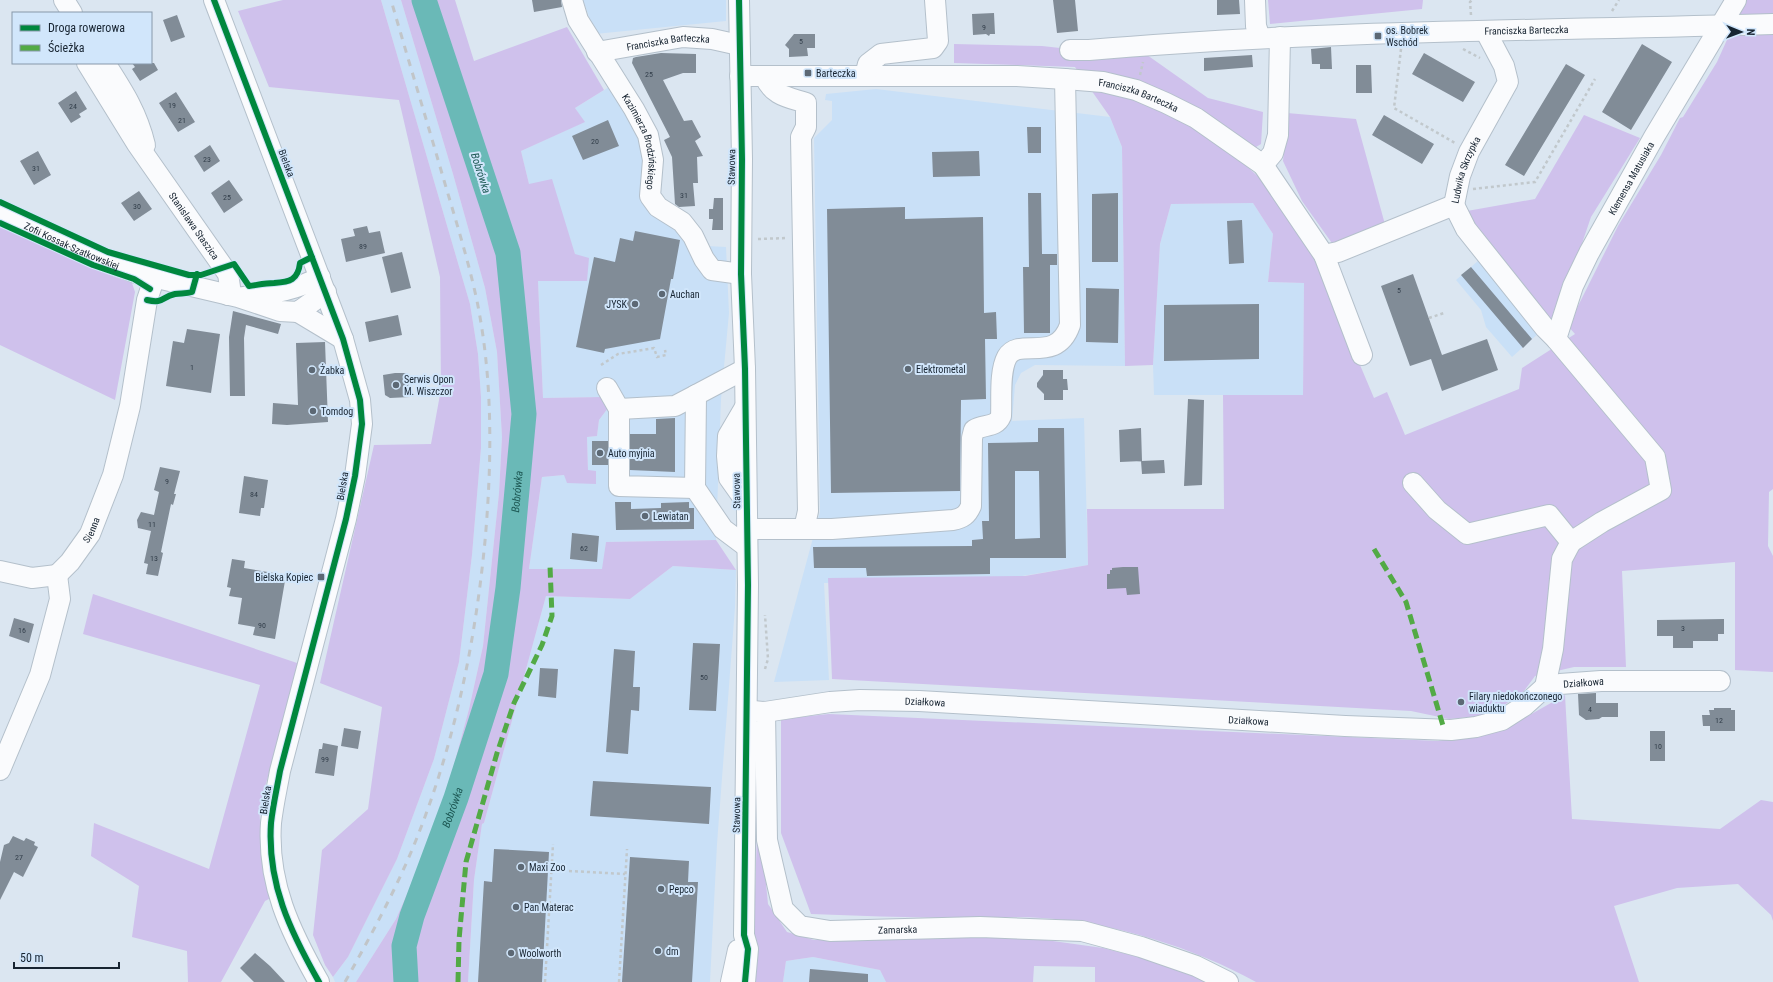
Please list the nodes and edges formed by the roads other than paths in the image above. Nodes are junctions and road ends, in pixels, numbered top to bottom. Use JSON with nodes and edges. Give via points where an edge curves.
{"nodes":[{"id":1,"x":49,"y":0,"type":"edge"},
{"id":2,"x":64,"y":0,"type":"edge"},
{"id":3,"x":214,"y":0,"type":"edge"},
{"id":4,"x":572,"y":0,"type":"edge"},
{"id":5,"x":739,"y":0,"type":"edge"},
{"id":6,"x":935,"y":0,"type":"edge"},
{"id":7,"x":1255,"y":0,"type":"edge"},
{"id":8,"x":1736,"y":0,"type":"edge"},
{"id":9,"x":55,"y":12,"type":"edge"},
{"id":10,"x":71,"y":12,"type":"edge"},
{"id":11,"x":1773,"y":24,"type":"edge"},
{"id":12,"x":1721,"y":26,"type":"junction"},
{"id":13,"x":1486,"y":32,"type":"junction"},
{"id":14,"x":1270,"y":38,"type":"junction"},
{"id":15,"x":739,"y":45,"type":"junction"},
{"id":16,"x":1070,"y":50,"type":"dead end"},
{"id":17,"x":597,"y":52,"type":"junction"},
{"id":18,"x":88,"y":64,"type":"edge"},
{"id":19,"x":106,"y":64,"type":"edge"},
{"id":20,"x":740,"y":76,"type":"junction"},
{"id":21,"x":865,"y":76,"type":"junction"},
{"id":22,"x":765,"y":77,"type":"junction"},
{"id":23,"x":1065,"y":79,"type":"junction"},
{"id":24,"x":149,"y":161,"type":"junction"},
{"id":25,"x":1263,"y":165,"type":"junction"},
{"id":26,"x":1455,"y":198,"type":"junction"},
{"id":27,"x":0,"y":213,"type":"edge"},
{"id":28,"x":1324,"y":254,"type":"junction"},
{"id":29,"x":741,"y":274,"type":"junction"},
{"id":30,"x":155,"y":276,"type":"junction"},
{"id":31,"x":323,"y":285,"type":"junction"},
{"id":32,"x":233,"y":296,"type":"junction"},
{"id":33,"x":298,"y":312,"type":"junction"},
{"id":34,"x":343,"y":339,"type":"junction"},
{"id":35,"x":1556,"y":339,"type":"junction"},
{"id":36,"x":1362,"y":355,"type":"dead end"},
{"id":37,"x":744,"y":368,"type":"junction"},
{"id":38,"x":606,"y":388,"type":"dead end"},
{"id":39,"x":696,"y":395,"type":"junction"},
{"id":40,"x":619,"y":409,"type":"junction"},
{"id":41,"x":1413,"y":483,"type":"dead end"},
{"id":42,"x":695,"y":488,"type":"junction"},
{"id":43,"x":804,"y":529,"type":"junction"},
{"id":44,"x":747,"y":538,"type":"junction"},
{"id":45,"x":1572,"y":542,"type":"junction"},
{"id":46,"x":0,"y":571,"type":"edge"},
{"id":47,"x":57,"y":575,"type":"junction"},
{"id":48,"x":1720,"y":681,"type":"dead end"},
{"id":49,"x":1546,"y":687,"type":"junction"},
{"id":50,"x":756,"y":712,"type":"junction"},
{"id":51,"x":0,"y":770,"type":"edge"},
{"id":52,"x":744,"y":935,"type":"junction"},
{"id":53,"x":319,"y":982,"type":"edge"},
{"id":54,"x":731,"y":982,"type":"edge"},
{"id":55,"x":746,"y":982,"type":"edge"},
{"id":56,"x":1228,"y":982,"type":"edge"}],
"edges":[{"from":1,"to":9,"type":"street"},
{"from":2,"to":10,"type":"street"},
{"from":3,"to":31,"type":"street","name":"Bielska"},
{"from":4,"to":17,"type":"street","name":"Kazimierza Brodzińskiego","via":[[578,20]]},
{"from":5,"to":15,"type":"street","name":"Stawowa"},
{"from":6,"to":21,"type":"street","via":[[938,41],[933,48],[881,54],[868,64]]},
{"from":7,"to":14,"type":"street","via":[[1256,26]]},
{"from":8,"to":12,"type":"street","name":"Klemensa Matusiaka"},
{"from":11,"to":12,"type":"street","name":"Franciszka Barteczka"},
{"from":12,"to":13,"type":"street","name":"Franciszka Barteczka"},
{"from":12,"to":35,"type":"street","name":"Klemensa Matusiaka","via":[[1654,137],[1589,253],[1573,286]]},
{"from":13,"to":14,"type":"street","name":"Franciszka Barteczka","via":[[1404,32]]},
{"from":13,"to":26,"type":"street","name":"Ludwika Skrzypka","via":[[1504,66],[1508,82],[1469,152]]},
{"from":14,"to":16,"type":"street","name":"Franciszka Barteczka","via":[[1145,52]]},
{"from":14,"to":25,"type":"street","via":[[1278,135],[1273,153]]},
{"from":15,"to":17,"type":"street","name":"Franciszka Barteczka","via":[[712,39],[683,37]]},
{"from":15,"to":20,"type":"street","name":"Stawowa"},
{"from":17,"to":29,"type":"street","name":"Kazimierza Brodzińskiego","via":[[648,135],[653,160],[650,196],[658,207],[682,222],[712,270]]},
{"from":18,"to":24,"type":"street","name":"Stanisława Staszica"},
{"from":19,"to":24,"type":"street","name":"Stanisława Staszica","via":[[130,101],[141,126]]},
{"from":20,"to":22,"type":"street","name":"Franciszka Barteczka"},
{"from":20,"to":29,"type":"street","name":"Stawowa"},
{"from":21,"to":22,"type":"street","name":"Franciszka Barteczka"},
{"from":21,"to":23,"type":"street","name":"Franciszka Barteczka","via":[[1017,76]]},
{"from":22,"to":43,"type":"street","via":[[769,86],[777,93],[806,103],[806,126],[801,137],[808,511]]},
{"from":23,"to":25,"type":"street","name":"Franciszka Barteczka","via":[[1103,82],[1136,90],[1196,118]]},
{"from":23,"to":43,"type":"street","via":[[1070,325],[1061,342],[1052,346],[1015,350],[1008,357],[1003,371],[999,422],[974,430],[971,506],[968,513],[953,520]]},
{"from":24,"to":32,"type":"street","name":"Stanisława Staszica","via":[[228,274]]},
{"from":25,"to":28,"type":"street"},
{"from":26,"to":28,"type":"street","name":"Ludwika Skrzypka","via":[[1345,250]]},
{"from":26,"to":35,"type":"street","via":[[1466,230]]},
{"from":27,"to":30,"type":"street","name":"Zofii Kossak-Szatkowskiej","via":[[79,250],[136,272]]},
{"from":28,"to":36,"type":"street"},
{"from":29,"to":37,"type":"street","name":"Stawowa"},
{"from":30,"to":32,"type":"street","name":"Zofii Kossak-Szatkowskiej"},
{"from":30,"to":47,"type":"street","name":"Sienna","via":[[147,300],[130,406],[113,475],[90,534]]},
{"from":31,"to":32,"type":"street"},
{"from":31,"to":33,"type":"street"},
{"from":31,"to":34,"type":"street","name":"Bielska"},
{"from":32,"to":33,"type":"street","name":"Zofii Kossak-Szatkowskiej","via":[[280,311]]},
{"from":33,"to":34,"type":"street"},
{"from":34,"to":53,"type":"street","name":"Bielska","via":[[360,400],[362,424],[344,527],[280,771],[271,824],[275,884],[290,927]]},
{"from":35,"to":45,"type":"street","via":[[1655,457],[1661,490],[1602,522]]},
{"from":37,"to":39,"type":"street"},
{"from":37,"to":44,"type":"street","name":"Stawowa"},
{"from":38,"to":40,"type":"street"},
{"from":39,"to":40,"type":"street","via":[[675,406]]},
{"from":39,"to":42,"type":"street"},
{"from":40,"to":42,"type":"street","via":[[619,486]]},
{"from":41,"to":45,"type":"street","via":[[1437,510],[1467,534],[1549,515]]},
{"from":42,"to":44,"type":"street","via":[[723,529]]},
{"from":43,"to":44,"type":"street"},
{"from":44,"to":50,"type":"street","name":"Stawowa","via":[[748,652]]},
{"from":45,"to":49,"type":"street","via":[[1562,559],[1553,649]]},
{"from":46,"to":47,"type":"street","via":[[32,578]]},
{"from":47,"to":51,"type":"street","via":[[60,599],[40,675]]},
{"from":48,"to":49,"type":"street","name":"Działkowa","via":[[1601,681]]},
{"from":49,"to":50,"type":"street","name":"Działkowa","via":[[1502,720],[1451,730],[919,701],[830,702]]},
{"from":50,"to":52,"type":"street","name":"Stawowa"},
{"from":50,"to":56,"type":"street","name":"Zamarska","via":[[768,840],[783,909],[800,926],[830,931],[980,927],[1082,931],[1141,947],[1196,966]]},
{"from":52,"to":54,"type":"street","name":"Stawowa","via":[[738,947]]},
{"from":52,"to":55,"type":"street","name":"Stawowa","via":[[748,949]]}]}
